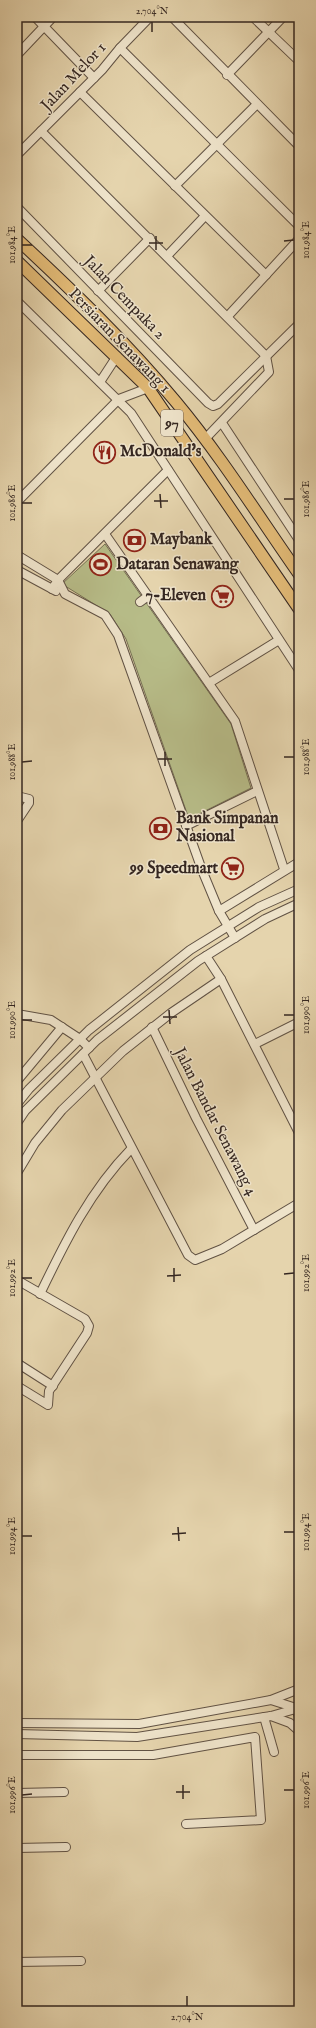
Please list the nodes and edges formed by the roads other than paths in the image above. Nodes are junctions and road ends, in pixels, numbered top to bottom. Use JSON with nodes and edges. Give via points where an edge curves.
{"nodes":[{"id":1,"x":35,"y":17,"type":"edge"},
{"id":2,"x":53,"y":17,"type":"edge"},
{"id":3,"x":150,"y":17,"type":"edge"},
{"id":4,"x":172,"y":17,"type":"edge"},
{"id":5,"x":253,"y":17,"type":"edge"},
{"id":6,"x":283,"y":17,"type":"edge"},
{"id":7,"x":44,"y":28,"type":"junction"},
{"id":8,"x":268,"y":33,"type":"junction"},
{"id":9,"x":120,"y":48,"type":"junction"},
{"id":10,"x":17,"y":54,"type":"edge"},
{"id":11,"x":299,"y":61,"type":"edge"},
{"id":12,"x":227,"y":75,"type":"junction"},
{"id":13,"x":94,"y":78,"type":"junction"},
{"id":14,"x":80,"y":92,"type":"junction"},
{"id":15,"x":257,"y":104,"type":"junction"},
{"id":16,"x":41,"y":130,"type":"junction"},
{"id":17,"x":216,"y":145,"type":"junction"},
{"id":18,"x":299,"y":146,"type":"edge"},
{"id":19,"x":17,"y":154,"type":"edge"},
{"id":20,"x":175,"y":186,"type":"junction"},
{"id":21,"x":17,"y":207,"type":"edge"},
{"id":22,"x":205,"y":216,"type":"junction"},
{"id":23,"x":299,"y":226,"type":"edge"},
{"id":24,"x":150,"y":238,"type":"junction"},
{"id":25,"x":17,"y":239,"type":"edge"},
{"id":26,"x":299,"y":239,"type":"edge"},
{"id":27,"x":167,"y":256,"type":"junction"},
{"id":28,"x":17,"y":261,"type":"edge"},
{"id":29,"x":266,"y":275,"type":"junction"},
{"id":30,"x":98,"y":291,"type":"junction"},
{"id":31,"x":17,"y":301,"type":"edge"},
{"id":32,"x":228,"y":316,"type":"junction"},
{"id":33,"x":299,"y":324,"type":"edge"},
{"id":34,"x":116,"y":356,"type":"junction"},
{"id":35,"x":266,"y":356,"type":"junction"},
{"id":36,"x":100,"y":382,"type":"junction"},
{"id":37,"x":148,"y":388,"type":"junction"},
{"id":38,"x":119,"y":399,"type":"junction"},
{"id":39,"x":222,"y":423,"type":"junction"},
{"id":40,"x":205,"y":439,"type":"junction"},
{"id":41,"x":168,"y":470,"type":"junction"},
{"id":42,"x":17,"y":502,"type":"edge"},
{"id":43,"x":105,"y":534,"type":"junction"},
{"id":44,"x":299,"y":540,"type":"edge"},
{"id":45,"x":17,"y":555,"type":"edge"},
{"id":46,"x":17,"y":570,"type":"edge"},
{"id":47,"x":299,"y":574,"type":"edge"},
{"id":48,"x":58,"y":580,"type":"junction"},
{"id":49,"x":52,"y":589,"type":"junction"},
{"id":50,"x":65,"y":594,"type":"junction"},
{"id":51,"x":148,"y":596,"type":"junction"},
{"id":52,"x":140,"y":602,"type":"dead end"},
{"id":53,"x":299,"y":609,"type":"edge"},
{"id":54,"x":279,"y":640,"type":"junction"},
{"id":55,"x":299,"y":670,"type":"edge"},
{"id":56,"x":209,"y":683,"type":"junction"},
{"id":57,"x":257,"y":791,"type":"junction"},
{"id":58,"x":17,"y":796,"type":"edge"},
{"id":59,"x":17,"y":821,"type":"edge"},
{"id":60,"x":186,"y":826,"type":"junction"},
{"id":61,"x":299,"y":862,"type":"edge"},
{"id":62,"x":284,"y":869,"type":"junction"},
{"id":63,"x":299,"y":889,"type":"edge"},
{"id":64,"x":299,"y":903,"type":"edge"},
{"id":65,"x":219,"y":911,"type":"junction"},
{"id":66,"x":228,"y":927,"type":"junction"},
{"id":67,"x":234,"y":938,"type":"junction"},
{"id":68,"x":206,"y":956,"type":"junction"},
{"id":69,"x":221,"y":979,"type":"junction"},
{"id":70,"x":17,"y":1014,"type":"edge"},
{"id":71,"x":299,"y":1022,"type":"edge"},
{"id":72,"x":62,"y":1027,"type":"junction"},
{"id":73,"x":152,"y":1027,"type":"junction"},
{"id":74,"x":80,"y":1039,"type":"junction"},
{"id":75,"x":255,"y":1044,"type":"junction"},
{"id":76,"x":86,"y":1051,"type":"junction"},
{"id":77,"x":96,"y":1077,"type":"junction"},
{"id":78,"x":17,"y":1081,"type":"edge"},
{"id":79,"x":17,"y":1104,"type":"edge"},
{"id":80,"x":17,"y":1123,"type":"edge"},
{"id":81,"x":299,"y":1134,"type":"edge"},
{"id":82,"x":131,"y":1149,"type":"junction"},
{"id":83,"x":17,"y":1173,"type":"edge"},
{"id":84,"x":299,"y":1203,"type":"edge"},
{"id":85,"x":254,"y":1230,"type":"junction"},
{"id":86,"x":17,"y":1280,"type":"edge"},
{"id":87,"x":40,"y":1294,"type":"junction"},
{"id":88,"x":17,"y":1363,"type":"edge"},
{"id":89,"x":17,"y":1386,"type":"edge"},
{"id":90,"x":53,"y":1386,"type":"junction"},
{"id":91,"x":299,"y":1689,"type":"edge"},
{"id":92,"x":271,"y":1700,"type":"junction"},
{"id":93,"x":298,"y":1708,"type":"edge"},
{"id":94,"x":268,"y":1717,"type":"junction"},
{"id":95,"x":299,"y":1717,"type":"edge"},
{"id":96,"x":17,"y":1722,"type":"edge"},
{"id":97,"x":299,"y":1731,"type":"edge"},
{"id":98,"x":17,"y":1734,"type":"edge"},
{"id":99,"x":274,"y":1752,"type":"dead end"},
{"id":100,"x":17,"y":1755,"type":"edge"},
{"id":101,"x":64,"y":1792,"type":"dead end"},
{"id":102,"x":17,"y":1793,"type":"edge"},
{"id":103,"x":186,"y":1824,"type":"dead end"},
{"id":104,"x":66,"y":1847,"type":"dead end"},
{"id":105,"x":17,"y":1848,"type":"edge"},
{"id":106,"x":81,"y":1961,"type":"dead end"},
{"id":107,"x":17,"y":1962,"type":"edge"}],
"edges":[{"from":1,"to":7,"type":"street"},
{"from":2,"to":7,"type":"street"},
{"from":3,"to":9,"type":"street","name":"Jalan Melor 1"},
{"from":4,"to":12,"type":"street"},
{"from":5,"to":8,"type":"street"},
{"from":6,"to":8,"type":"street"},
{"from":7,"to":10,"type":"street"},
{"from":7,"to":13,"type":"street"},
{"from":8,"to":11,"type":"street"},
{"from":8,"to":12,"type":"street"},
{"from":9,"to":13,"type":"street","name":"Jalan Melor 1"},
{"from":9,"to":17,"type":"street"},
{"from":12,"to":15,"type":"street"},
{"from":13,"to":14,"type":"street","name":"Jalan Melor 1"},
{"from":14,"to":16,"type":"street","name":"Jalan Melor 1"},
{"from":14,"to":20,"type":"street"},
{"from":15,"to":17,"type":"street"},
{"from":15,"to":18,"type":"street"},
{"from":16,"to":19,"type":"street","name":"Jalan Melor 1"},
{"from":16,"to":24,"type":"street"},
{"from":17,"to":20,"type":"street"},
{"from":17,"to":23,"type":"street"},
{"from":20,"to":22,"type":"street"},
{"from":21,"to":30,"type":"street","name":"Jalan Cempaka 2"},
{"from":22,"to":27,"type":"street"},
{"from":22,"to":29,"type":"street"},
{"from":24,"to":27,"type":"street"},
{"from":24,"to":30,"type":"street"},
{"from":25,"to":40,"type":"main road","name":"Persiaran Senawang 1","number":"97","via":[[147,368]]},
{"from":26,"to":29,"type":"street"},
{"from":27,"to":32,"type":"street"},
{"from":28,"to":34,"type":"main road","name":"Persiaran Senawang 1","number":"97"},
{"from":29,"to":32,"type":"street"},
{"from":30,"to":35,"type":"street","name":"Jalan Cempaka 2","via":[[213,406]]},
{"from":31,"to":36,"type":"street"},
{"from":32,"to":35,"type":"street"},
{"from":33,"to":35,"type":"street"},
{"from":34,"to":36,"type":"street"},
{"from":34,"to":37,"type":"main road","name":"Persiaran Senawang 1","number":"97"},
{"from":35,"to":39,"type":"street","via":[[269,372]]},
{"from":36,"to":38,"type":"street"},
{"from":37,"to":38,"type":"street"},
{"from":37,"to":53,"type":"main road","name":"Persiaran Senawang 1","number":"97"},
{"from":38,"to":41,"type":"street","via":[[132,413]]},
{"from":38,"to":42,"type":"street"},
{"from":39,"to":40,"type":"street"},
{"from":39,"to":44,"type":"street"},
{"from":40,"to":47,"type":"main road","name":"Persiaran Senawang 1","number":"97"},
{"from":41,"to":43,"type":"street"},
{"from":41,"to":54,"type":"street"},
{"from":43,"to":48,"type":"street"},
{"from":43,"to":51,"type":"street"},
{"from":45,"to":48,"type":"street"},
{"from":46,"to":49,"type":"street"},
{"from":48,"to":49,"type":"street"},
{"from":48,"to":50,"type":"street"},
{"from":49,"to":50,"type":"street"},
{"from":50,"to":60,"type":"street","via":[[105,615],[118,635]]},
{"from":51,"to":52,"type":"street"},
{"from":51,"to":56,"type":"street"},
{"from":54,"to":55,"type":"street"},
{"from":54,"to":56,"type":"street"},
{"from":56,"to":57,"type":"street","via":[[236,722]]},
{"from":57,"to":60,"type":"street"},
{"from":57,"to":62,"type":"street"},
{"from":58,"to":59,"type":"street","via":[[29,799],[29,802]]},
{"from":60,"to":65,"type":"street"},
{"from":61,"to":62,"type":"street"},
{"from":62,"to":65,"type":"street"},
{"from":63,"to":66,"type":"street","via":[[259,907]]},
{"from":64,"to":67,"type":"street","via":[[265,919]]},
{"from":65,"to":66,"type":"street"},
{"from":66,"to":67,"type":"street"},
{"from":66,"to":74,"type":"street","via":[[190,950]]},
{"from":67,"to":68,"type":"street"},
{"from":68,"to":69,"type":"street"},
{"from":68,"to":76,"type":"street"},
{"from":69,"to":73,"type":"street"},
{"from":69,"to":75,"type":"street"},
{"from":70,"to":72,"type":"street","via":[[51,1020]]},
{"from":71,"to":75,"type":"street"},
{"from":72,"to":74,"type":"street"},
{"from":72,"to":78,"type":"street"},
{"from":73,"to":77,"type":"street"},
{"from":73,"to":85,"type":"street","name":"Jalan Bandar Senawang 4"},
{"from":74,"to":76,"type":"street"},
{"from":74,"to":79,"type":"street"},
{"from":75,"to":81,"type":"street"},
{"from":76,"to":77,"type":"street"},
{"from":76,"to":80,"type":"street","via":[[25,1111]]},
{"from":77,"to":82,"type":"street"},
{"from":77,"to":83,"type":"street","via":[[62,1110]]},
{"from":82,"to":85,"type":"street","via":[[188,1255],[195,1260],[222,1249]]},
{"from":82,"to":87,"type":"street","via":[[112,1168],[93,1194]]},
{"from":84,"to":85,"type":"street"},
{"from":86,"to":87,"type":"street"},
{"from":87,"to":90,"type":"street","via":[[85,1319],[89,1326],[88,1333]]},
{"from":88,"to":90,"type":"street"},
{"from":89,"to":90,"type":"street","via":[[48,1405],[49,1391]]},
{"from":91,"to":92,"type":"street"},
{"from":92,"to":93,"type":"street"},
{"from":92,"to":96,"type":"street","via":[[139,1724]]},
{"from":93,"to":94,"type":"street"},
{"from":93,"to":95,"type":"street"},
{"from":94,"to":97,"type":"street","via":[[290,1723]]},
{"from":94,"to":98,"type":"street","via":[[137,1737]]},
{"from":94,"to":99,"type":"street"},
{"from":100,"to":103,"type":"street","via":[[153,1755],[255,1737],[261,1820]]},
{"from":101,"to":102,"type":"street"},
{"from":104,"to":105,"type":"street"},
{"from":106,"to":107,"type":"street"}]}
